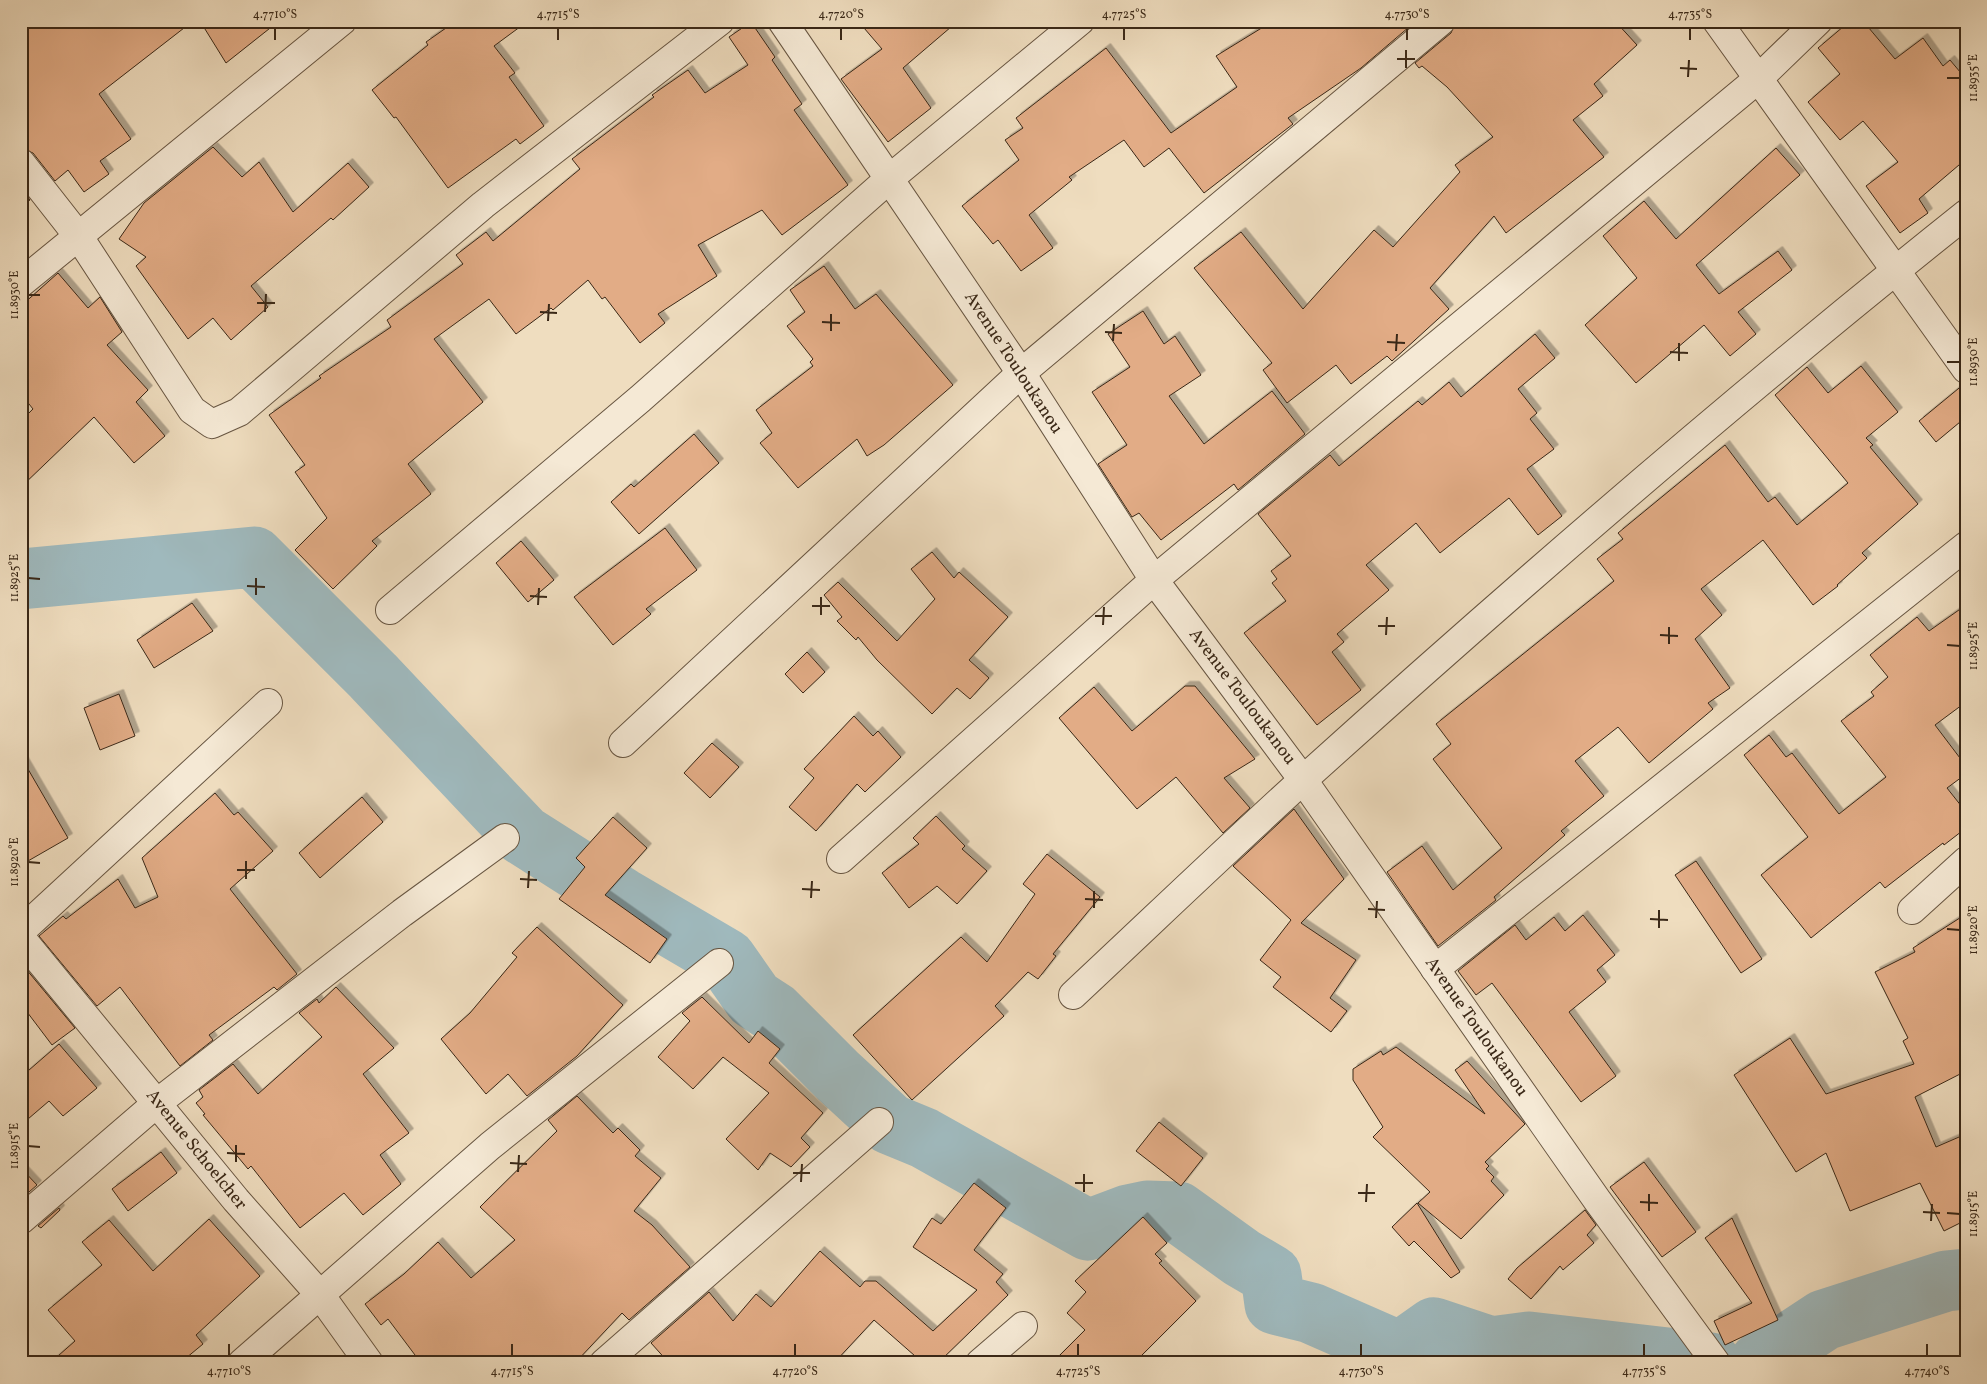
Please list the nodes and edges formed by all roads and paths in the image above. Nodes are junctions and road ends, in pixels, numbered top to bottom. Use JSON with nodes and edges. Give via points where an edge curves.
{"nodes":[{"id":1,"x":342,"y":21,"type":"edge"},
{"id":2,"x":720,"y":21,"type":"edge"},
{"id":3,"x":782,"y":21,"type":"edge"},
{"id":4,"x":1080,"y":21,"type":"edge"},
{"id":5,"x":1441,"y":21,"type":"edge"},
{"id":6,"x":1717,"y":21,"type":"edge"},
{"id":7,"x":1818,"y":21,"type":"edge"},
{"id":8,"x":1758,"y":79,"type":"junction"},
{"id":9,"x":21,"y":163,"type":"edge"},
{"id":10,"x":889,"y":179,"type":"junction"},
{"id":11,"x":1966,"y":214,"type":"edge"},
{"id":12,"x":79,"y":237,"type":"junction"},
{"id":13,"x":1895,"y":271,"type":"junction"},
{"id":14,"x":21,"y":283,"type":"edge"},
{"id":15,"x":1966,"y":369,"type":"edge"},
{"id":16,"x":1020,"y":373,"type":"junction"},
{"id":17,"x":1966,"y":546,"type":"edge"},
{"id":18,"x":1154,"y":580,"type":"junction"},
{"id":19,"x":390,"y":610,"type":"dead end"},
{"id":20,"x":268,"y":703,"type":"dead end"},
{"id":21,"x":623,"y":743,"type":"dead end"},
{"id":22,"x":1303,"y":780,"type":"junction"},
{"id":23,"x":505,"y":838,"type":"dead end"},
{"id":24,"x":840,"y":859,"type":"dead end"},
{"id":25,"x":1966,"y":861,"type":"edge"},
{"id":26,"x":1912,"y":910,"type":"dead end"},
{"id":27,"x":21,"y":931,"type":"edge"},
{"id":28,"x":21,"y":938,"type":"edge"},
{"id":29,"x":719,"y":963,"type":"dead end"},
{"id":30,"x":1435,"y":969,"type":"junction"},
{"id":31,"x":1073,"y":995,"type":"dead end"},
{"id":32,"x":158,"y":1103,"type":"junction"},
{"id":33,"x":879,"y":1122,"type":"dead end"},
{"id":34,"x":21,"y":1220,"type":"edge"},
{"id":35,"x":320,"y":1296,"type":"junction"},
{"id":36,"x":1024,"y":1326,"type":"dead end"},
{"id":37,"x":242,"y":1363,"type":"edge"},
{"id":38,"x":369,"y":1363,"type":"edge"},
{"id":39,"x":604,"y":1363,"type":"edge"},
{"id":40,"x":980,"y":1363,"type":"edge"},
{"id":41,"x":1716,"y":1363,"type":"edge"}],
"edges":[{"from":1,"to":12,"type":"street"},
{"from":2,"to":12,"type":"street","via":[[482,205],[239,412],[212,424],[192,410]]},
{"from":3,"to":10,"type":"street","name":"Avenue Touloukanou"},
{"from":4,"to":10,"type":"street"},
{"from":5,"to":16,"type":"street"},
{"from":6,"to":8,"type":"street"},
{"from":7,"to":8,"type":"street"},
{"from":8,"to":13,"type":"street"},
{"from":8,"to":18,"type":"street"},
{"from":9,"to":12,"type":"street"},
{"from":10,"to":16,"type":"street","name":"Avenue Touloukanou"},
{"from":10,"to":19,"type":"street","via":[[640,399]]},
{"from":11,"to":13,"type":"street"},
{"from":12,"to":14,"type":"street"},
{"from":13,"to":15,"type":"street"},
{"from":13,"to":22,"type":"street","via":[[1592,525]]},
{"from":16,"to":18,"type":"street","name":"Avenue Touloukanou"},
{"from":16,"to":21,"type":"street"},
{"from":17,"to":30,"type":"street"},
{"from":18,"to":22,"type":"street","name":"Avenue Touloukanou"},
{"from":18,"to":24,"type":"street"},
{"from":20,"to":27,"type":"street"},
{"from":22,"to":30,"type":"street","name":"Avenue Touloukanou"},
{"from":22,"to":31,"type":"street"},
{"from":23,"to":32,"type":"street","via":[[402,913]]},
{"from":25,"to":26,"type":"street"},
{"from":28,"to":32,"type":"street","name":"Avenue Schoelcher"},
{"from":29,"to":35,"type":"street","via":[[490,1146]]},
{"from":30,"to":41,"type":"street","name":"Avenue Touloukanou"},
{"from":32,"to":34,"type":"street"},
{"from":32,"to":35,"type":"street","name":"Avenue Schoelcher","via":[[236,1200]]},
{"from":33,"to":39,"type":"street"},
{"from":35,"to":37,"type":"street"},
{"from":35,"to":38,"type":"street","name":"Avenue Schoelcher"},
{"from":36,"to":40,"type":"street"}]}
